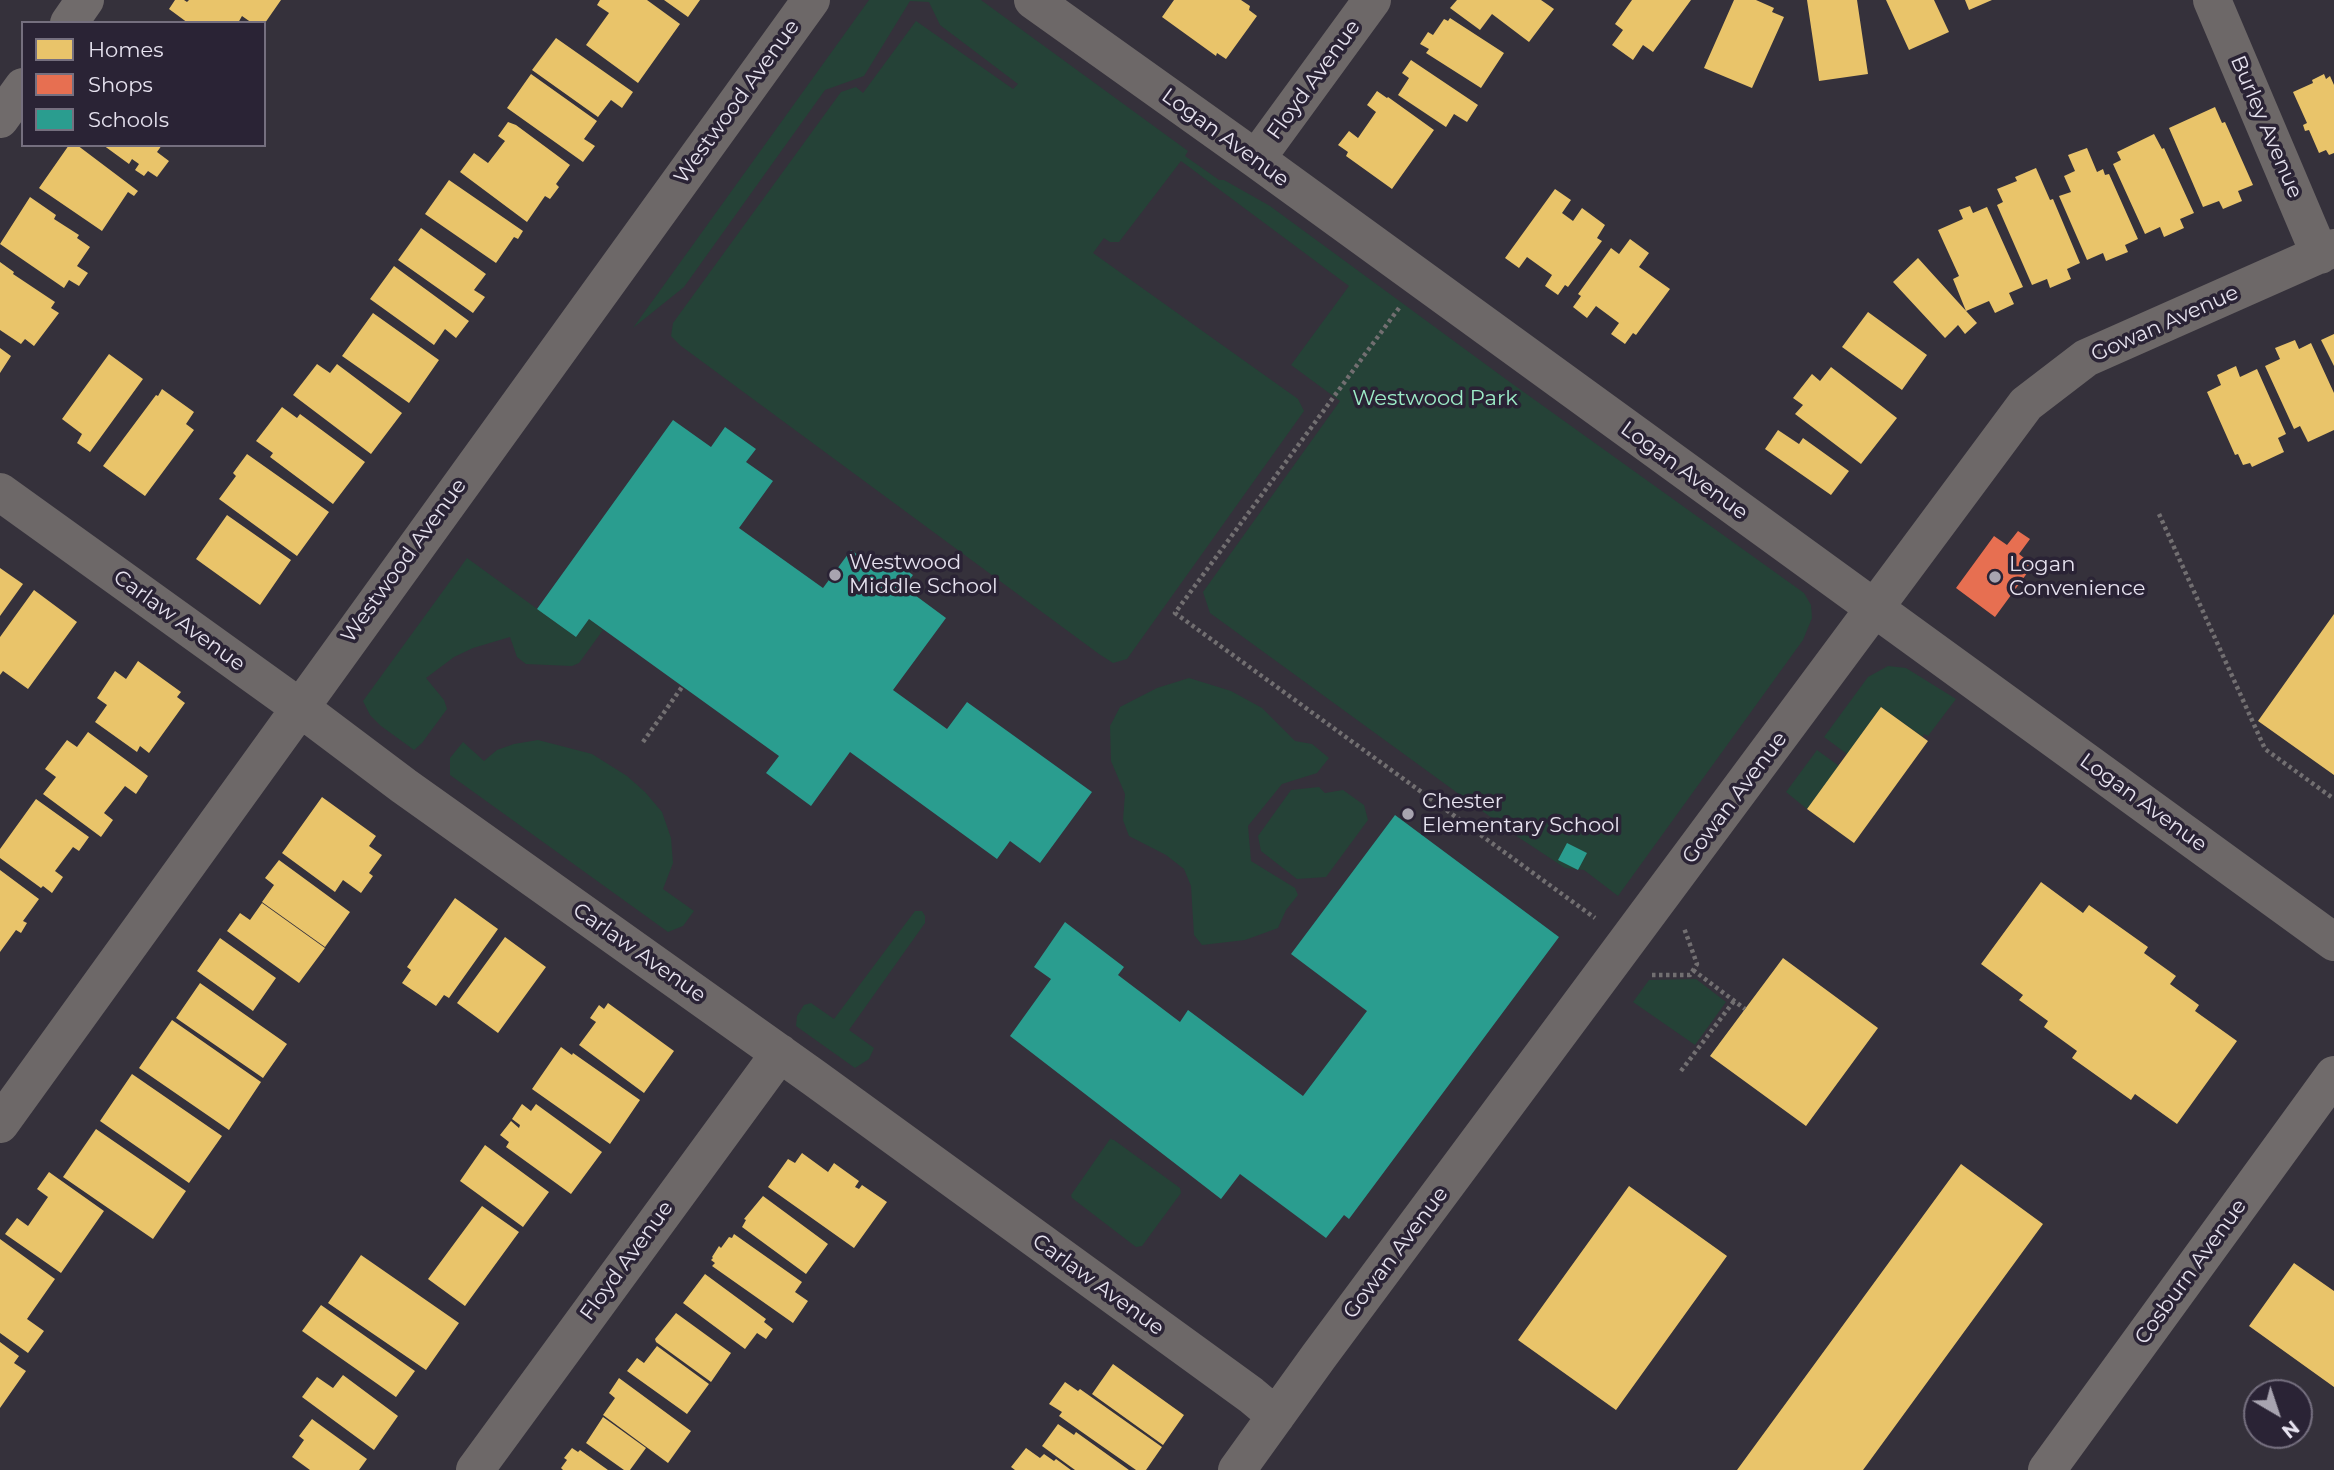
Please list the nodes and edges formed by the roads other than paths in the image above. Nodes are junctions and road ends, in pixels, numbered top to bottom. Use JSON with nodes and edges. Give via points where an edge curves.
{"nodes":[{"id":1,"x":85,"y":0,"type":"edge"},
{"id":2,"x":810,"y":0,"type":"edge"},
{"id":3,"x":1033,"y":0,"type":"edge"},
{"id":4,"x":1371,"y":0,"type":"edge"},
{"id":5,"x":2212,"y":0,"type":"edge"},
{"id":6,"x":70,"y":21,"type":"edge"},
{"id":7,"x":21,"y":90,"type":"edge"},
{"id":8,"x":0,"y":119,"type":"edge"},
{"id":9,"x":1256,"y":159,"type":"junction"},
{"id":10,"x":2327,"y":251,"type":"edge"},
{"id":11,"x":0,"y":492,"type":"edge"},
{"id":12,"x":1875,"y":609,"type":"junction"},
{"id":13,"x":299,"y":706,"type":"junction"},
{"id":14,"x":2334,"y":942,"type":"edge"},
{"id":15,"x":780,"y":1053,"type":"junction"},
{"id":16,"x":2334,"y":1075,"type":"edge"},
{"id":17,"x":0,"y":1124,"type":"edge"},
{"id":18,"x":1276,"y":1416,"type":"junction"},
{"id":19,"x":475,"y":1470,"type":"edge"},
{"id":20,"x":1237,"y":1470,"type":"edge"},
{"id":21,"x":2047,"y":1470,"type":"edge"}],
"edges":[{"from":1,"to":6,"type":"street"},
{"from":2,"to":13,"type":"street","name":"Westwood Avenue"},
{"from":3,"to":9,"type":"street","name":"Logan Avenue"},
{"from":4,"to":9,"type":"street","name":"Floyd Avenue"},
{"from":5,"to":10,"type":"street","name":"Burley Avenue"},
{"from":7,"to":8,"type":"street"},
{"from":9,"to":12,"type":"street","name":"Logan Avenue"},
{"from":10,"to":12,"type":"street","name":"Gowan Avenue","via":[[2086,359],[2026,404]]},
{"from":11,"to":13,"type":"street","name":"Carlaw Avenue"},
{"from":12,"to":14,"type":"street","name":"Logan Avenue"},
{"from":12,"to":18,"type":"street","name":"Gowan Avenue"},
{"from":13,"to":15,"type":"street","name":"Carlaw Avenue"},
{"from":13,"to":17,"type":"street","name":"Westwood Avenue"},
{"from":15,"to":18,"type":"street","name":"Carlaw Avenue"},
{"from":15,"to":19,"type":"street","name":"Floyd Avenue"},
{"from":16,"to":21,"type":"street","name":"Cosburn Avenue"},
{"from":18,"to":20,"type":"street","name":"Gowan Avenue"}]}
